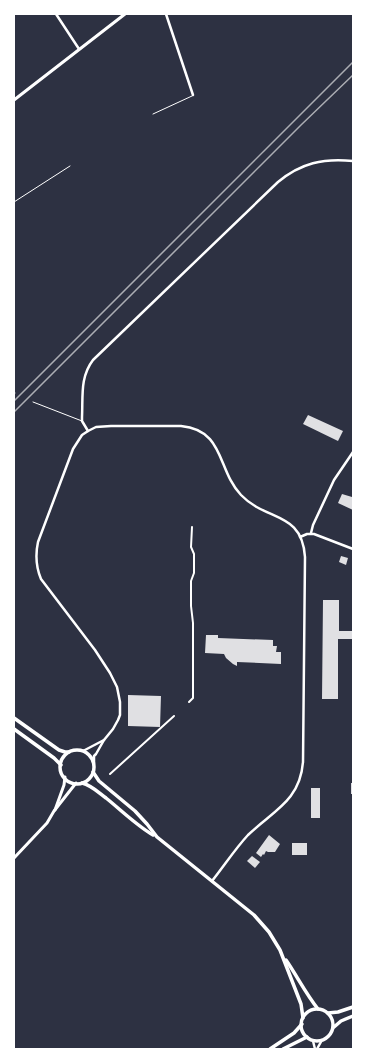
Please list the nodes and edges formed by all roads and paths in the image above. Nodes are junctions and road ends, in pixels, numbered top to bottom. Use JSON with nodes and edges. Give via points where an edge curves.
{"nodes":[{"id":1,"x":56,"y":14,"type":"edge"},
{"id":2,"x":126,"y":14,"type":"edge"},
{"id":3,"x":166,"y":14,"type":"edge"},
{"id":4,"x":79,"y":50,"type":"junction"},
{"id":5,"x":193,"y":95,"type":"joint"},
{"id":6,"x":14,"y":100,"type":"edge"},
{"id":7,"x":153,"y":114,"type":"dead end"},
{"id":8,"x":353,"y":161,"type":"edge"},
{"id":9,"x":70,"y":166,"type":"dead end"},
{"id":10,"x":14,"y":202,"type":"edge"},
{"id":11,"x":33,"y":402,"type":"dead end"},
{"id":12,"x":82,"y":421,"type":"junction"},
{"id":13,"x":88,"y":431,"type":"junction"},
{"id":14,"x":353,"y":452,"type":"edge"},
{"id":15,"x":192,"y":527,"type":"dead end"},
{"id":16,"x":311,"y":533,"type":"junction"},
{"id":17,"x":300,"y":536,"type":"junction"},
{"id":18,"x":353,"y":549,"type":"edge"},
{"id":19,"x":189,"y":702,"type":"dead end"},
{"id":20,"x":174,"y":716,"type":"dead end"},
{"id":21,"x":14,"y":718,"type":"edge"},
{"id":22,"x":14,"y":729,"type":"edge"},
{"id":23,"x":104,"y":740,"type":"junction"},
{"id":24,"x":83,"y":751,"type":"junction"},
{"id":25,"x":70,"y":752,"type":"junction"},
{"id":26,"x":94,"y":763,"type":"junction"},
{"id":27,"x":61,"y":765,"type":"junction"},
{"id":28,"x":93,"y":772,"type":"junction"},
{"id":29,"x":110,"y":774,"type":"dead end"},
{"id":30,"x":65,"y":777,"type":"junction"},
{"id":31,"x":76,"y":783,"type":"junction"},
{"id":32,"x":82,"y":783,"type":"junction"},
{"id":33,"x":54,"y":811,"type":"junction"},
{"id":34,"x":155,"y":835,"type":"junction"},
{"id":35,"x":14,"y":858,"type":"edge"},
{"id":36,"x":211,"y":881,"type":"junction"},
{"id":37,"x":283,"y":956,"type":"junction"},
{"id":38,"x":353,"y":1007,"type":"edge"},
{"id":39,"x":318,"y":1009,"type":"junction"},
{"id":40,"x":328,"y":1013,"type":"junction"},
{"id":41,"x":353,"y":1016,"type":"edge"},
{"id":42,"x":303,"y":1018,"type":"junction"},
{"id":43,"x":302,"y":1024,"type":"junction"},
{"id":44,"x":333,"y":1028,"type":"junction"},
{"id":45,"x":307,"y":1037,"type":"junction"},
{"id":46,"x":322,"y":1040,"type":"junction"},
{"id":47,"x":313,"y":1041,"type":"junction"},
{"id":48,"x":270,"y":1049,"type":"edge"},
{"id":49,"x":283,"y":1049,"type":"edge"},
{"id":50,"x":316,"y":1049,"type":"edge"}],
"edges":[{"from":1,"to":4,"type":"street"},
{"from":2,"to":4,"type":"street"},
{"from":3,"to":5,"type":"street"},
{"from":4,"to":6,"type":"street"},
{"from":5,"to":7,"type":"lane"},
{"from":8,"to":12,"type":"street","via":[[324,160],[286,175],[163,292],[93,360],[86,370]]},
{"from":9,"to":10,"type":"lane"},
{"from":11,"to":12,"type":"lane"},
{"from":12,"to":13,"type":"street"},
{"from":13,"to":17,"type":"street","via":[[111,426],[190,426],[198,429],[215,445],[232,484],[243,497],[259,509],[288,523]]},
{"from":13,"to":23,"type":"street","via":[[73,449],[40,537],[36,557],[43,582],[95,650],[117,687],[120,715]]},
{"from":14,"to":16,"type":"street","via":[[334,480]]},
{"from":15,"to":19,"type":"street","via":[[193,698]]},
{"from":16,"to":17,"type":"street"},
{"from":16,"to":18,"type":"street"},
{"from":17,"to":36,"type":"street","via":[[305,557],[301,776],[290,799],[248,836]]},
{"from":20,"to":29,"type":"street"},
{"from":21,"to":25,"type":"main road","via":[[59,750]]},
{"from":22,"to":27,"type":"main road"},
{"from":23,"to":24,"type":"street"},
{"from":23,"to":26,"type":"street","via":[[94,756]]},
{"from":24,"to":25,"type":"main road"},
{"from":24,"to":26,"type":"main road"},
{"from":25,"to":27,"type":"main road","via":[[64,757]]},
{"from":26,"to":28,"type":"main road"},
{"from":27,"to":30,"type":"main road"},
{"from":28,"to":32,"type":"main road","via":[[89,779]]},
{"from":28,"to":34,"type":"main road","via":[[135,811]]},
{"from":30,"to":31,"type":"main road"},
{"from":30,"to":33,"type":"street"},
{"from":31,"to":32,"type":"main road"},
{"from":31,"to":33,"type":"street"},
{"from":32,"to":34,"type":"main road","via":[[96,790],[142,828]]},
{"from":33,"to":35,"type":"street","via":[[47,823]]},
{"from":34,"to":36,"type":"main road"},
{"from":36,"to":37,"type":"main road","via":[[254,915],[269,932]]},
{"from":37,"to":39,"type":"main road"},
{"from":37,"to":42,"type":"main road","via":[[301,1004]]},
{"from":38,"to":40,"type":"main road"},
{"from":39,"to":40,"type":"main road"},
{"from":39,"to":42,"type":"main road","via":[[309,1011]]},
{"from":40,"to":44,"type":"main road"},
{"from":41,"to":44,"type":"main road"},
{"from":42,"to":43,"type":"main road"},
{"from":43,"to":45,"type":"main road","via":[[302,1030]]},
{"from":43,"to":48,"type":"main road","via":[[294,1033]]},
{"from":44,"to":46,"type":"main road","via":[[330,1035]]},
{"from":45,"to":47,"type":"main road"},
{"from":45,"to":49,"type":"main road"},
{"from":46,"to":47,"type":"main road"},
{"from":46,"to":50,"type":"street"},
{"from":47,"to":50,"type":"street"}]}
